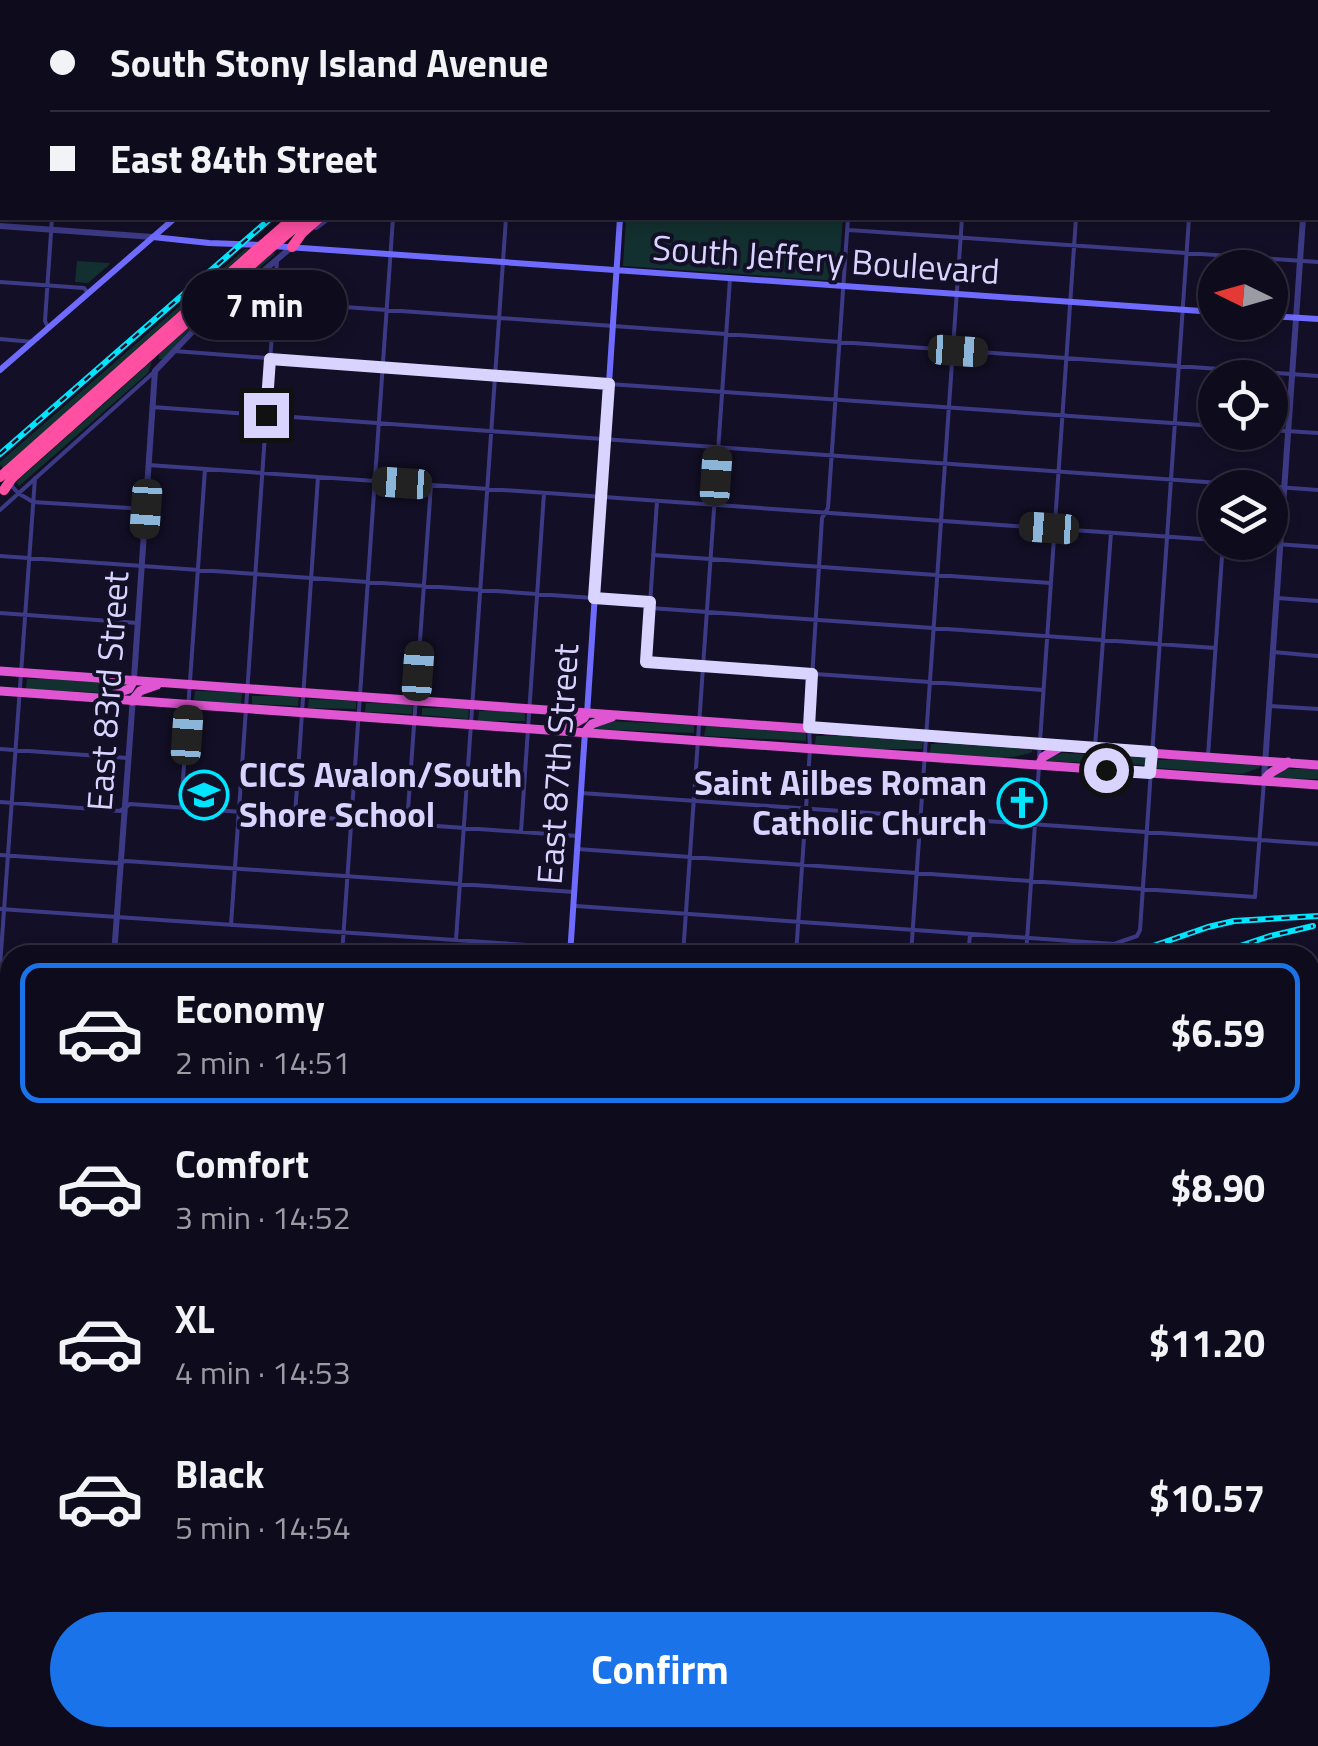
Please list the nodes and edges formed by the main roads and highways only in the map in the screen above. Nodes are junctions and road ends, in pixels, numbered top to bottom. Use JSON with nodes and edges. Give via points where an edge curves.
{"nodes":[{"id":1,"x":291,"y":220,"type":"edge"},
{"id":2,"x":303,"y":220,"type":"edge"},
{"id":3,"x":318,"y":220,"type":"edge"},
{"id":4,"x":620,"y":220,"type":"edge"},
{"id":5,"x":166,"y":222,"type":"edge"},
{"id":6,"x":153,"y":237,"type":"junction"},
{"id":7,"x":267,"y":247,"type":"junction"},
{"id":8,"x":292,"y":247,"type":"junction"},
{"id":9,"x":616,"y":271,"type":"junction"},
{"id":10,"x":1198,"y":311,"type":"edge"},
{"id":11,"x":1288,"y":317,"type":"edge"},
{"id":12,"x":1318,"y":319,"type":"edge"},
{"id":13,"x":0,"y":370,"type":"edge"},
{"id":14,"x":4,"y":475,"type":"edge"},
{"id":15,"x":1,"y":490,"type":"edge"},
{"id":16,"x":0,"y":671,"type":"edge"},
{"id":17,"x":134,"y":680,"type":"junction"},
{"id":18,"x":164,"y":682,"type":"junction"},
{"id":19,"x":0,"y":691,"type":"edge"},
{"id":20,"x":99,"y":698,"type":"junction"},
{"id":21,"x":132,"y":701,"type":"junction"},
{"id":22,"x":587,"y":713,"type":"junction"},
{"id":23,"x":617,"y":715,"type":"junction"},
{"id":24,"x":562,"y":730,"type":"junction"},
{"id":25,"x":586,"y":732,"type":"junction"},
{"id":26,"x":1039,"y":744,"type":"junction"},
{"id":27,"x":1062,"y":746,"type":"junction"},
{"id":28,"x":1266,"y":760,"type":"junction"},
{"id":29,"x":1288,"y":762,"type":"junction"},
{"id":30,"x":1011,"y":763,"type":"junction"},
{"id":31,"x":1039,"y":765,"type":"junction"},
{"id":32,"x":1318,"y":765,"type":"edge"},
{"id":33,"x":1241,"y":779,"type":"junction"},
{"id":34,"x":1264,"y":781,"type":"junction"},
{"id":35,"x":1318,"y":784,"type":"edge"},
{"id":36,"x":571,"y":945,"type":"edge"}],
"edges":[{"from":1,"to":7,"type":"highway"},
{"from":2,"to":7,"type":"highway"},
{"from":3,"to":8,"type":"highway"},
{"from":4,"to":9,"type":"main road","name":"East 87th Street"},
{"from":5,"to":6,"type":"main road"},
{"from":6,"to":7,"type":"main road","name":"South Jeffery Boulevard"},
{"from":6,"to":13,"type":"main road"},
{"from":7,"to":8,"type":"main road","name":"South Jeffery Boulevard"},
{"from":7,"to":14,"type":"highway","via":[[167,342]]},
{"from":8,"to":9,"type":"main road","name":"South Jeffery Boulevard"},
{"from":9,"to":10,"type":"main road","name":"South Jeffery Boulevard"},
{"from":9,"to":22,"type":"main road","name":"East 87th Street"},
{"from":11,"to":12,"type":"main road"},
{"from":14,"to":15,"type":"highway","bridge":true},
{"from":16,"to":17,"type":"highway"},
{"from":17,"to":18,"type":"highway"},
{"from":17,"to":20,"type":"highway"},
{"from":18,"to":21,"type":"highway"},
{"from":18,"to":22,"type":"highway"},
{"from":19,"to":20,"type":"highway"},
{"from":20,"to":21,"type":"highway"},
{"from":21,"to":24,"type":"highway"},
{"from":22,"to":23,"type":"highway"},
{"from":22,"to":24,"type":"highway"},
{"from":22,"to":25,"type":"main road","name":"East 87th Street"},
{"from":23,"to":25,"type":"highway"},
{"from":23,"to":26,"type":"highway"},
{"from":24,"to":25,"type":"highway"},
{"from":25,"to":30,"type":"highway"},
{"from":25,"to":36,"type":"main road","name":"East 87th Street"},
{"from":26,"to":27,"type":"highway"},
{"from":26,"to":30,"type":"highway"},
{"from":27,"to":28,"type":"highway"},
{"from":27,"to":31,"type":"highway"},
{"from":28,"to":29,"type":"highway"},
{"from":28,"to":33,"type":"highway"},
{"from":29,"to":32,"type":"highway"},
{"from":29,"to":34,"type":"highway"},
{"from":30,"to":31,"type":"highway"},
{"from":31,"to":33,"type":"highway"},
{"from":33,"to":34,"type":"highway"},
{"from":34,"to":35,"type":"highway"}]}
